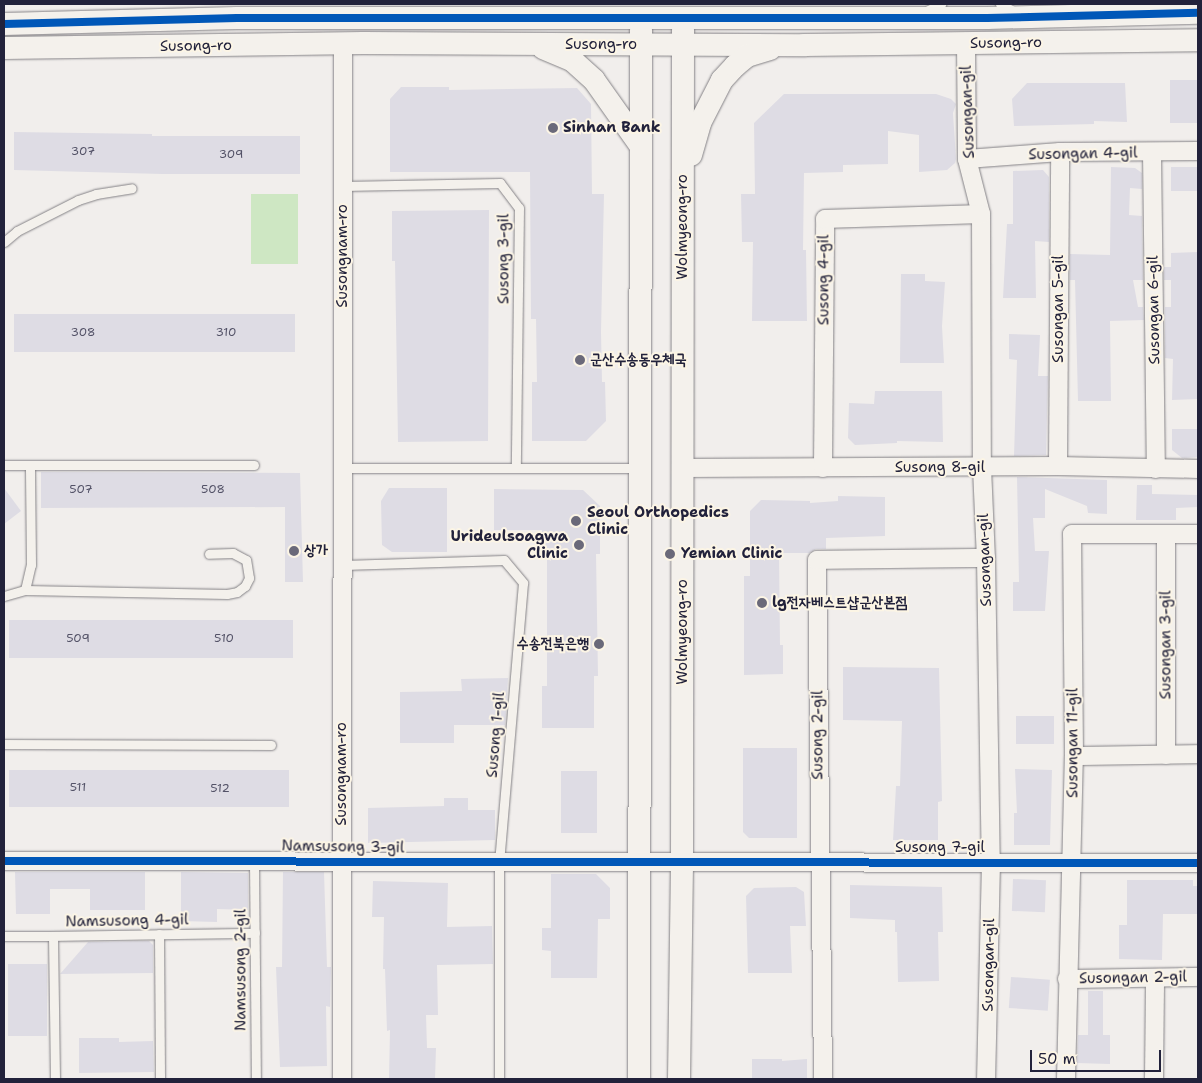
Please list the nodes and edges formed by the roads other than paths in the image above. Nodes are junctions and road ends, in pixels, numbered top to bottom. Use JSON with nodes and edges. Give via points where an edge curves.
{"nodes":[{"id":1,"x":573,"y":4,"type":"edge"},
{"id":2,"x":746,"y":4,"type":"edge"},
{"id":3,"x":941,"y":4,"type":"edge"},
{"id":4,"x":1000,"y":4,"type":"edge"},
{"id":5,"x":326,"y":11,"type":"edge"},
{"id":6,"x":641,"y":11,"type":"edge"},
{"id":7,"x":683,"y":11,"type":"edge"},
{"id":8,"x":1198,"y":13,"type":"edge"},
{"id":9,"x":1035,"y":17,"type":"junction"},
{"id":10,"x":538,"y":18,"type":"junction"},
{"id":11,"x":798,"y":18,"type":"junction"},
{"id":12,"x":904,"y":18,"type":"junction"},
{"id":13,"x":4,"y":24,"type":"edge"},
{"id":14,"x":1198,"y":40,"type":"edge"},
{"id":15,"x":344,"y":43,"type":"junction"},
{"id":16,"x":966,"y":43,"type":"junction"},
{"id":17,"x":530,"y":44,"type":"junction"},
{"id":18,"x":640,"y":45,"type":"junction"},
{"id":19,"x":683,"y":45,"type":"junction"},
{"id":20,"x":794,"y":45,"type":"junction"},
{"id":21,"x":4,"y":48,"type":"edge"},
{"id":22,"x":640,"y":145,"type":"junction"},
{"id":23,"x":1198,"y":151,"type":"edge"},
{"id":24,"x":1060,"y":152,"type":"junction"},
{"id":25,"x":1152,"y":152,"type":"junction"},
{"id":26,"x":967,"y":159,"type":"junction"},
{"id":27,"x":343,"y":186,"type":"junction"},
{"id":28,"x":132,"y":188,"type":"dead end"},
{"id":29,"x":683,"y":193,"type":"junction"},
{"id":30,"x":981,"y":214,"type":"junction"},
{"id":31,"x":4,"y":242,"type":"edge"},
{"id":32,"x":4,"y":465,"type":"edge"},
{"id":33,"x":30,"y":465,"type":"junction"},
{"id":34,"x":254,"y":465,"type":"dead end"},
{"id":35,"x":1058,"y":466,"type":"junction"},
{"id":36,"x":516,"y":467,"type":"junction"},
{"id":37,"x":343,"y":468,"type":"junction"},
{"id":38,"x":639,"y":468,"type":"junction"},
{"id":39,"x":683,"y":468,"type":"junction"},
{"id":40,"x":823,"y":468,"type":"junction"},
{"id":41,"x":982,"y":468,"type":"junction"},
{"id":42,"x":1156,"y":469,"type":"junction"},
{"id":43,"x":1198,"y":469,"type":"edge"},
{"id":44,"x":1166,"y":534,"type":"junction"},
{"id":45,"x":1198,"y":534,"type":"edge"},
{"id":46,"x":209,"y":554,"type":"dead end"},
{"id":47,"x":986,"y":558,"type":"junction"},
{"id":48,"x":343,"y":565,"type":"junction"},
{"id":49,"x":25,"y":590,"type":"junction"},
{"id":50,"x":4,"y":596,"type":"edge"},
{"id":51,"x":4,"y":744,"type":"edge"},
{"id":52,"x":271,"y":745,"type":"dead end"},
{"id":53,"x":1198,"y":754,"type":"edge"},
{"id":54,"x":1166,"y":755,"type":"junction"},
{"id":55,"x":1074,"y":756,"type":"junction"},
{"id":56,"x":254,"y":860,"type":"junction"},
{"id":57,"x":819,"y":860,"type":"junction"},
{"id":58,"x":4,"y":861,"type":"edge"},
{"id":59,"x":342,"y":861,"type":"junction"},
{"id":60,"x":638,"y":861,"type":"junction"},
{"id":61,"x":682,"y":861,"type":"junction"},
{"id":62,"x":991,"y":862,"type":"junction"},
{"id":63,"x":1072,"y":862,"type":"junction"},
{"id":64,"x":499,"y":863,"type":"junction"},
{"id":65,"x":1198,"y":863,"type":"edge"},
{"id":66,"x":255,"y":933,"type":"junction"},
{"id":67,"x":159,"y":934,"type":"junction"},
{"id":68,"x":4,"y":936,"type":"edge"},
{"id":69,"x":54,"y":936,"type":"junction"},
{"id":70,"x":1198,"y":977,"type":"edge"},
{"id":71,"x":1155,"y":978,"type":"junction"},
{"id":72,"x":1067,"y":979,"type":"junction"},
{"id":73,"x":55,"y":1079,"type":"edge"},
{"id":74,"x":160,"y":1079,"type":"edge"},
{"id":75,"x":256,"y":1079,"type":"edge"},
{"id":76,"x":342,"y":1079,"type":"edge"},
{"id":77,"x":499,"y":1079,"type":"edge"},
{"id":78,"x":639,"y":1079,"type":"edge"},
{"id":79,"x":679,"y":1079,"type":"edge"},
{"id":80,"x":823,"y":1079,"type":"edge"},
{"id":81,"x":986,"y":1079,"type":"edge"},
{"id":82,"x":1066,"y":1079,"type":"edge"},
{"id":83,"x":1154,"y":1079,"type":"edge"}],
"edges":[{"from":1,"to":10,"type":"street"},
{"from":2,"to":11,"type":"street"},
{"from":3,"to":12,"type":"lane"},
{"from":4,"to":9,"type":"lane"},
{"from":5,"to":10,"type":"street","name":"Susong-ro"},
{"from":5,"to":13,"type":"street","name":"Susong-ro"},
{"from":6,"to":7,"type":"street","name":"Susong-ro"},
{"from":6,"to":10,"type":"street","name":"Susong-ro"},
{"from":6,"to":18,"type":"street"},
{"from":7,"to":11,"type":"street","name":"Susong-ro"},
{"from":7,"to":19,"type":"street","name":"Wolmyeong-ro"},
{"from":8,"to":9,"type":"street","name":"Susong-ro"},
{"from":9,"to":12,"type":"street","name":"Susong-ro"},
{"from":11,"to":12,"type":"street","name":"Susong-ro"},
{"from":14,"to":16,"type":"street","name":"Susong-ro"},
{"from":15,"to":17,"type":"street","name":"Susong-ro"},
{"from":15,"to":21,"type":"street","name":"Susong-ro"},
{"from":15,"to":27,"type":"street","name":"Susongnam-ro"},
{"from":16,"to":20,"type":"street","name":"Susong-ro"},
{"from":16,"to":26,"type":"street","name":"Susongan-gil"},
{"from":17,"to":18,"type":"street","name":"Susong-ro"},
{"from":17,"to":22,"type":"street","via":[[552,50],[594,80]]},
{"from":18,"to":19,"type":"street","name":"Susong-ro"},
{"from":18,"to":22,"type":"street"},
{"from":19,"to":20,"type":"street","name":"Susong-ro"},
{"from":19,"to":29,"type":"street","name":"Wolmyeong-ro"},
{"from":20,"to":29,"type":"street","via":[[747,56],[722,80],[700,123]]},
{"from":22,"to":38,"type":"street"},
{"from":23,"to":25,"type":"street","name":"Susongan 4-gil"},
{"from":24,"to":25,"type":"street","name":"Susongan 4-gil"},
{"from":24,"to":26,"type":"street","name":"Susongan 4-gil"},
{"from":24,"to":35,"type":"street","name":"Susongan 5-gil"},
{"from":25,"to":42,"type":"street","name":"Susongan 6-gil"},
{"from":26,"to":30,"type":"street","name":"Susongan-gil"},
{"from":27,"to":36,"type":"lane","name":"Susong 3-gil","via":[[500,183],[519,208]]},
{"from":27,"to":37,"type":"street","name":"Susongnam-ro"},
{"from":28,"to":31,"type":"lane","via":[[78,200]]},
{"from":29,"to":39,"type":"street","name":"Wolmyeong-ro"},
{"from":30,"to":40,"type":"street","name":"Susong 4-gil","via":[[825,219]]},
{"from":30,"to":41,"type":"street","name":"Susongan-gil"},
{"from":32,"to":33,"type":"lane"},
{"from":33,"to":34,"type":"lane"},
{"from":33,"to":49,"type":"lane","via":[[31,565]]},
{"from":35,"to":41,"type":"street","name":"Susong 8-gil"},
{"from":35,"to":42,"type":"street","name":"Susong 8-gil"},
{"from":36,"to":37,"type":"lane"},
{"from":36,"to":38,"type":"lane"},
{"from":37,"to":48,"type":"street","name":"Susongnam-ro"},
{"from":38,"to":60,"type":"street"},
{"from":39,"to":40,"type":"street","name":"Susong 8-gil"},
{"from":39,"to":61,"type":"street","name":"Wolmyeong-ro"},
{"from":40,"to":41,"type":"street","name":"Susong 8-gil"},
{"from":41,"to":47,"type":"street","name":"Susongan-gil"},
{"from":42,"to":43,"type":"street","name":"Susong 8-gil"},
{"from":44,"to":45,"type":"street","name":"Susongan 11-gil"},
{"from":44,"to":54,"type":"street","name":"Susongan 3-gil"},
{"from":44,"to":55,"type":"street","name":"Susongan 11-gil","via":[[1072,534]]},
{"from":46,"to":49,"type":"lane","via":[[233,553],[246,560],[249,578],[246,586],[227,594]]},
{"from":47,"to":57,"type":"street","name":"Susong 2-gil","via":[[817,560]]},
{"from":47,"to":62,"type":"street","name":"Susongan-gil"},
{"from":48,"to":59,"type":"street","name":"Susongnam-ro"},
{"from":48,"to":64,"type":"lane","name":"Susong 1-gil","via":[[504,560],[523,583]]},
{"from":49,"to":50,"type":"lane"},
{"from":51,"to":52,"type":"lane"},
{"from":53,"to":54,"type":"street"},
{"from":54,"to":55,"type":"street"},
{"from":55,"to":63,"type":"street","name":"Susongan 11-gil"},
{"from":56,"to":58,"type":"street","name":"Namsusong 3-gil"},
{"from":56,"to":59,"type":"street","name":"Namsusong 3-gil"},
{"from":56,"to":66,"type":"lane","name":"Namsusong 2-gil"},
{"from":57,"to":61,"type":"street","name":"Susong 7-gil"},
{"from":57,"to":62,"type":"street","name":"Susong 7-gil"},
{"from":57,"to":80,"type":"street","name":"Susong 2-gil"},
{"from":59,"to":64,"type":"street","name":"Namsusong 3-gil"},
{"from":59,"to":76,"type":"street","name":"Susongnam-ro"},
{"from":60,"to":61,"type":"street","name":"Namsusong 3-gil"},
{"from":60,"to":64,"type":"street","name":"Namsusong 3-gil"},
{"from":60,"to":78,"type":"street"},
{"from":61,"to":79,"type":"street","name":"Wolmyeong-ro"},
{"from":62,"to":63,"type":"street","name":"Susong 7-gil"},
{"from":62,"to":81,"type":"street","name":"Susongan-gil"},
{"from":63,"to":65,"type":"street","name":"Susong 7-gil"},
{"from":63,"to":72,"type":"street","name":"Susongan 11-gil"},
{"from":64,"to":77,"type":"lane","name":"Susong 1-gil"},
{"from":66,"to":67,"type":"lane","name":"Namsusong 4-gil"},
{"from":66,"to":75,"type":"lane","name":"Namsusong 2-gil"},
{"from":67,"to":69,"type":"lane","name":"Namsusong 4-gil"},
{"from":67,"to":74,"type":"lane"},
{"from":68,"to":69,"type":"lane"},
{"from":69,"to":73,"type":"lane","name":"Namsusong 4-gil"},
{"from":70,"to":71,"type":"street","name":"Susongan 2-gil"},
{"from":71,"to":72,"type":"street","name":"Susongan 2-gil"},
{"from":71,"to":83,"type":"street"},
{"from":72,"to":82,"type":"street","name":"Susongan 11-gil"}]}
